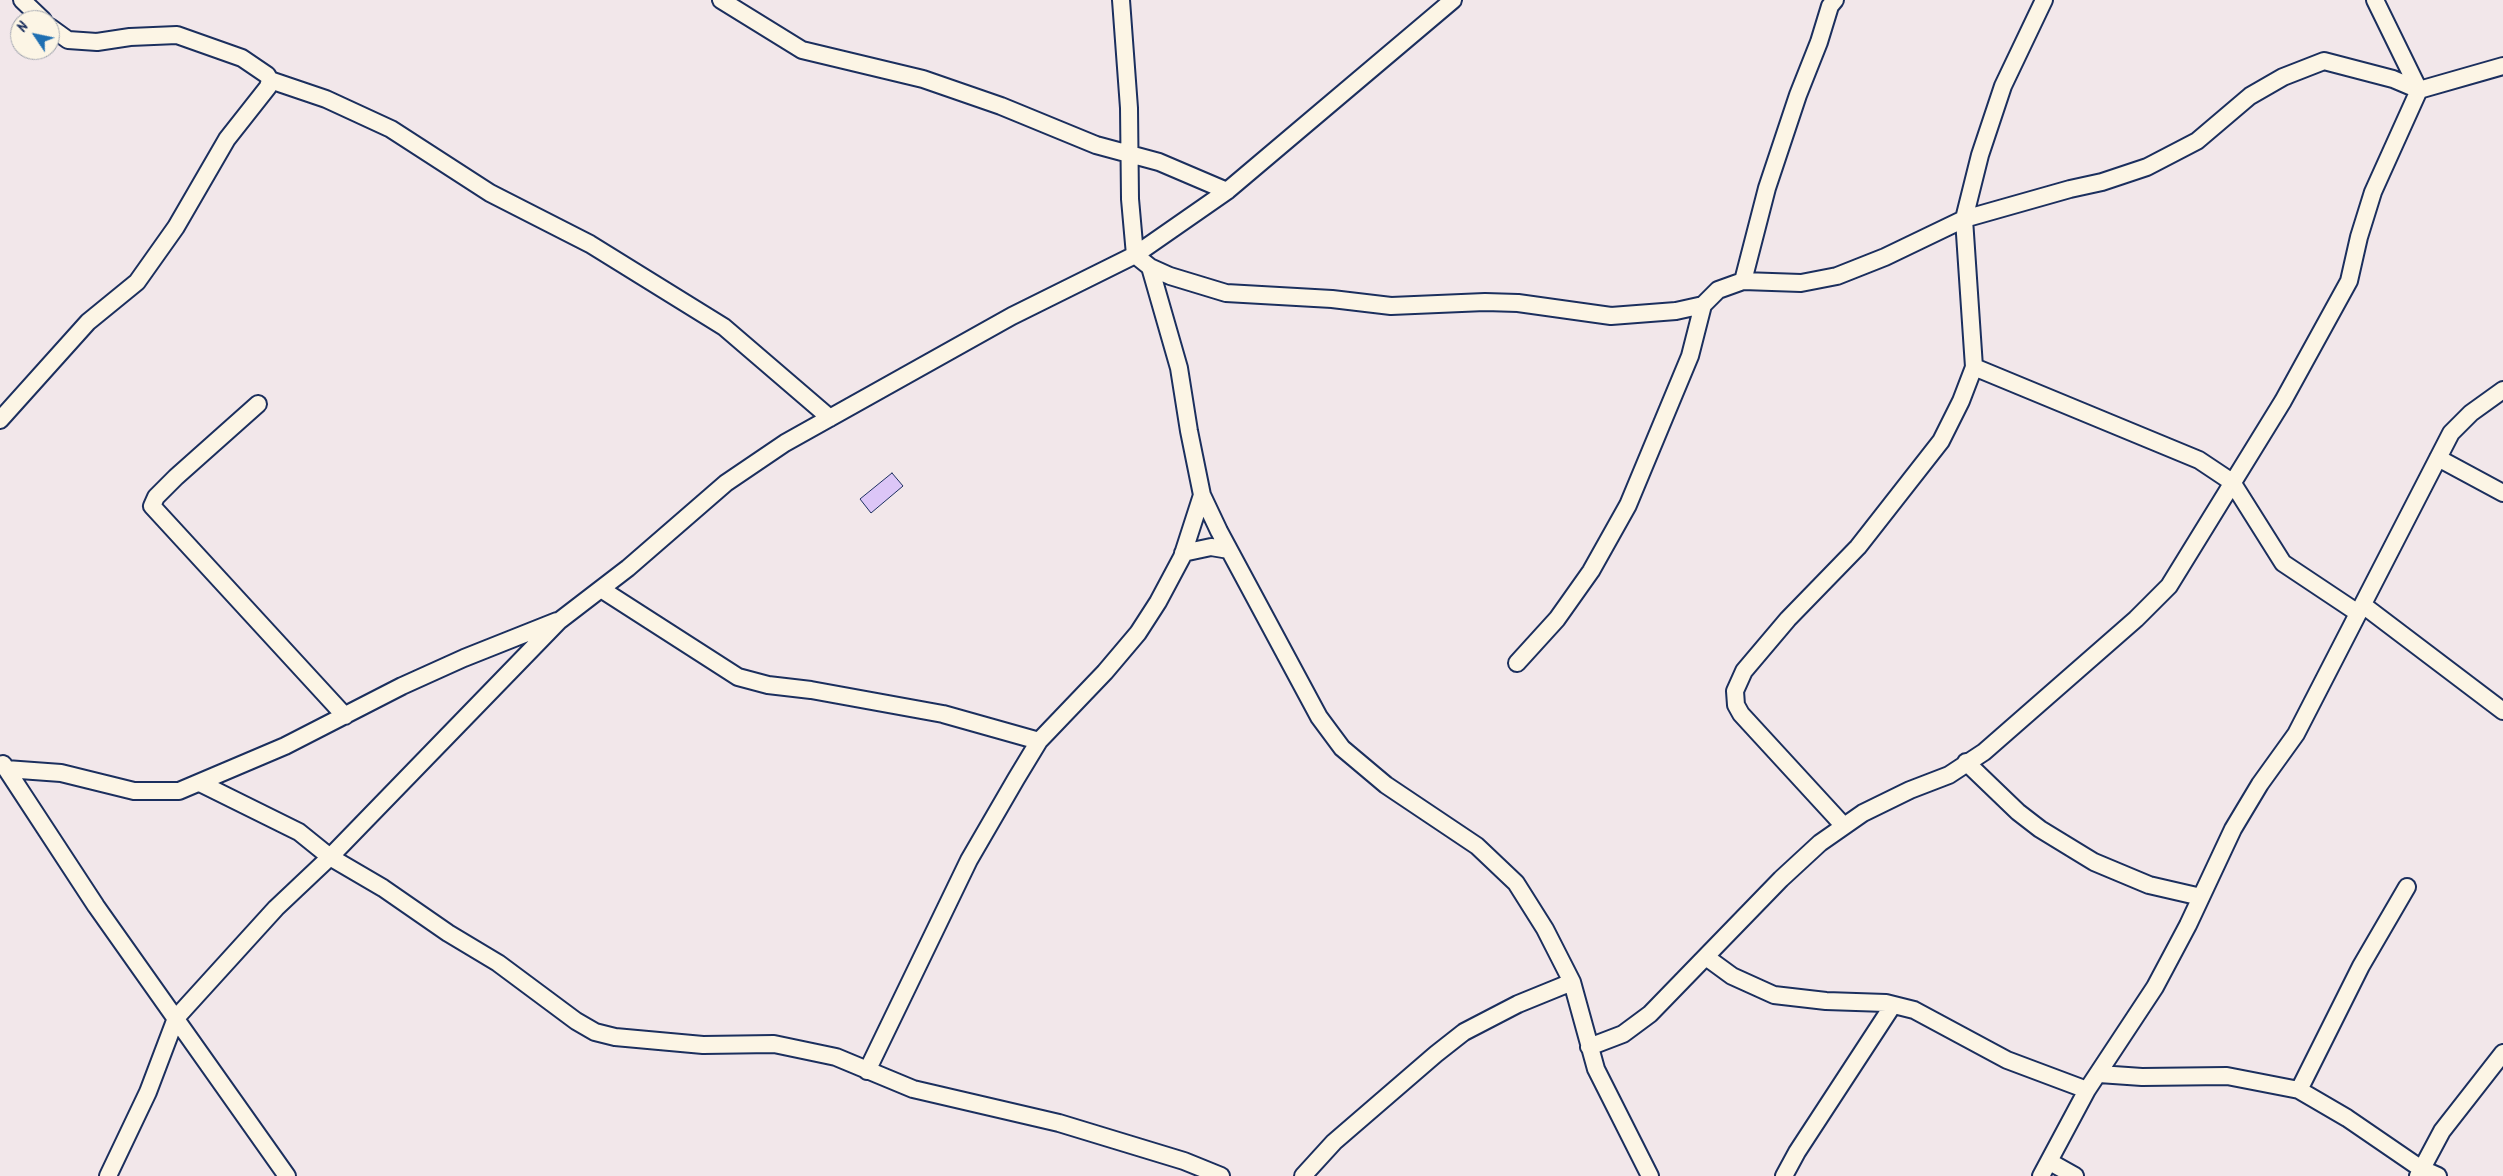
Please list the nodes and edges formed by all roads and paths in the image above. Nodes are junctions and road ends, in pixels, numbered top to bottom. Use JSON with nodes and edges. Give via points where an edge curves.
{"nodes":[{"id":1,"x":22,"y":0,"type":"edge"},
{"id":2,"x":721,"y":0,"type":"edge"},
{"id":3,"x":1121,"y":0,"type":"edge"},
{"id":4,"x":1453,"y":0,"type":"edge"},
{"id":5,"x":2044,"y":0,"type":"edge"},
{"id":6,"x":2375,"y":0,"type":"edge"},
{"id":7,"x":1830,"y":2,"type":"edge"},
{"id":8,"x":32,"y":10,"type":"edge"},
{"id":9,"x":60,"y":34,"type":"edge"},
{"id":10,"x":2503,"y":66,"type":"edge"},
{"id":11,"x":270,"y":80,"type":"junction"},
{"id":12,"x":2418,"y":90,"type":"junction"},
{"id":13,"x":1131,"y":156,"type":"junction"},
{"id":14,"x":1227,"y":191,"type":"junction"},
{"id":15,"x":1964,"y":219,"type":"junction"},
{"id":16,"x":1135,"y":255,"type":"junction"},
{"id":17,"x":1150,"y":267,"type":"junction"},
{"id":18,"x":1743,"y":281,"type":"junction"},
{"id":19,"x":1703,"y":305,"type":"junction"},
{"id":20,"x":1974,"y":367,"type":"junction"},
{"id":21,"x":2503,"y":390,"type":"edge"},
{"id":22,"x":258,"y":404,"type":"dead end"},
{"id":23,"x":830,"y":418,"type":"junction"},
{"id":24,"x":0,"y":420,"type":"edge"},
{"id":25,"x":2438,"y":458,"type":"junction"},
{"id":26,"x":2232,"y":482,"type":"junction"},
{"id":27,"x":2503,"y":493,"type":"edge"},
{"id":28,"x":1202,"y":494,"type":"junction"},
{"id":29,"x":1229,"y":550,"type":"junction"},
{"id":30,"x":1183,"y":553,"type":"junction"},
{"id":31,"x":601,"y":589,"type":"junction"},
{"id":32,"x":2360,"y":609,"type":"junction"},
{"id":33,"x":559,"y":620,"type":"junction"},
{"id":34,"x":1517,"y":663,"type":"dead end"},
{"id":35,"x":2503,"y":711,"type":"edge"},
{"id":36,"x":345,"y":716,"type":"junction"},
{"id":37,"x":1039,"y":741,"type":"junction"},
{"id":38,"x":1966,"y":762,"type":"junction"},
{"id":39,"x":3,"y":765,"type":"edge"},
{"id":40,"x":200,"y":783,"type":"junction"},
{"id":41,"x":1842,"y":825,"type":"junction"},
{"id":42,"x":330,"y":856,"type":"junction"},
{"id":43,"x":2407,"y":887,"type":"dead end"},
{"id":44,"x":2201,"y":897,"type":"junction"},
{"id":45,"x":1706,"y":957,"type":"junction"},
{"id":46,"x":1572,"y":982,"type":"junction"},
{"id":47,"x":1893,"y":1005,"type":"junction"},
{"id":48,"x":176,"y":1018,"type":"junction"},
{"id":49,"x":1589,"y":1047,"type":"junction"},
{"id":50,"x":2503,"y":1053,"type":"edge"},
{"id":51,"x":867,"y":1071,"type":"junction"},
{"id":52,"x":2099,"y":1074,"type":"junction"},
{"id":53,"x":2087,"y":1090,"type":"junction"},
{"id":54,"x":2300,"y":1090,"type":"junction"},
{"id":55,"x":2046,"y":1169,"type":"edge"},
{"id":56,"x":2419,"y":1172,"type":"edge"},
{"id":57,"x":108,"y":1176,"type":"edge"},
{"id":58,"x":287,"y":1176,"type":"edge"},
{"id":59,"x":1222,"y":1176,"type":"edge"},
{"id":60,"x":1304,"y":1176,"type":"edge"},
{"id":61,"x":1650,"y":1176,"type":"edge"},
{"id":62,"x":1784,"y":1176,"type":"edge"},
{"id":63,"x":2075,"y":1176,"type":"edge"},
{"id":64,"x":2438,"y":1176,"type":"edge"}],
"edges":[{"from":1,"to":8,"type":"street"},
{"from":2,"to":13,"type":"street","via":[[802,50],[923,79]]},
{"from":3,"to":13,"type":"street"},
{"from":4,"to":14,"type":"street"},
{"from":5,"to":15,"type":"street","via":[[2003,86]]},
{"from":6,"to":12,"type":"street"},
{"from":7,"to":18,"type":"street","via":[[1767,188]]},
{"from":9,"to":11,"type":"street","via":[[68,40],[97,42],[177,35],[242,58]]},
{"from":10,"to":12,"type":"street"},
{"from":11,"to":23,"type":"street","via":[[326,99],[390,129],[490,193],[590,244],[664,288],[724,327]]},
{"from":11,"to":24,"type":"street","via":[[268,87],[227,139],[176,227],[142,275],[88,322]]},
{"from":12,"to":15,"type":"street","via":[[2393,79],[2324,62],[2274,82],[2250,96],[2197,142],[2147,167]]},
{"from":12,"to":26,"type":"street","via":[[2373,192],[2350,281],[2283,401]]},
{"from":13,"to":14,"type":"street","via":[[1159,162]]},
{"from":13,"to":16,"type":"street","via":[[1130,199]]},
{"from":14,"to":16,"type":"street"},
{"from":15,"to":18,"type":"street","via":[[1837,276],[1801,283]]},
{"from":15,"to":20,"type":"street"},
{"from":16,"to":17,"type":"street"},
{"from":16,"to":23,"type":"street","via":[[1012,316]]},
{"from":17,"to":19,"type":"street","via":[[1226,293],[1391,306],[1518,302],[1611,316],[1676,311]]},
{"from":17,"to":28,"type":"street","via":[[1180,368]]},
{"from":18,"to":19,"type":"street","via":[[1718,290]]},
{"from":19,"to":34,"type":"street","via":[[1690,356],[1628,504],[1592,571],[1557,619]]},
{"from":20,"to":26,"type":"street","via":[[2198,460]]},
{"from":20,"to":41,"type":"street","via":[[1941,441],[1858,547],[1788,619],[1744,671],[1735,691],[1736,705],[1741,714]]},
{"from":21,"to":25,"type":"street","via":[[2471,413],[2451,434]]},
{"from":22,"to":36,"type":"street","via":[[156,497],[152,506]]},
{"from":23,"to":31,"type":"street","via":[[785,443],[726,483]]},
{"from":25,"to":27,"type":"street"},
{"from":25,"to":32,"type":"street"},
{"from":26,"to":32,"type":"street","via":[[2283,563]]},
{"from":26,"to":38,"type":"street","via":[[2169,586],[2018,723],[1984,752]]},
{"from":28,"to":29,"type":"street"},
{"from":28,"to":30,"type":"street"},
{"from":29,"to":30,"type":"street","via":[[1211,547]]},
{"from":29,"to":46,"type":"street","via":[[1319,717],[1342,748],[1386,785],[1477,846],[1516,883],[1545,929]]},
{"from":30,"to":37,"type":"street","via":[[1138,633]]},
{"from":31,"to":33,"type":"street"},
{"from":31,"to":37,"type":"street","via":[[738,677],[768,685],[943,714]]},
{"from":32,"to":35,"type":"street"},
{"from":32,"to":44,"type":"street","via":[[2296,734],[2233,829]]},
{"from":33,"to":36,"type":"street","via":[[464,658]]},
{"from":33,"to":42,"type":"street"},
{"from":36,"to":40,"type":"street"},
{"from":37,"to":51,"type":"street","via":[[969,860]]},
{"from":38,"to":41,"type":"street","via":[[1949,775],[1910,790]]},
{"from":38,"to":44,"type":"street","via":[[2018,812],[2094,862],[2149,885]]},
{"from":39,"to":40,"type":"street","via":[[61,773],[134,790],[180,791]]},
{"from":39,"to":48,"type":"street","via":[[96,906]]},
{"from":40,"to":42,"type":"street","via":[[299,832]]},
{"from":41,"to":45,"type":"street","via":[[1781,879]]},
{"from":42,"to":48,"type":"street","via":[[276,908]]},
{"from":42,"to":51,"type":"street","via":[[498,963],[594,1032],[703,1045],[774,1044],[836,1057]]},
{"from":43,"to":54,"type":"street","via":[[2362,966]]},
{"from":44,"to":52,"type":"street","via":[[2155,987]]},
{"from":45,"to":47,"type":"street","via":[[1732,976],[1774,995]]},
{"from":45,"to":49,"type":"street","via":[[1650,1014],[1623,1034]]},
{"from":46,"to":49,"type":"street"},
{"from":46,"to":60,"type":"street","via":[[1518,1004],[1464,1032],[1334,1142]]},
{"from":47,"to":53,"type":"street","via":[[1914,1010],[2008,1060]]},
{"from":47,"to":62,"type":"street"},
{"from":48,"to":57,"type":"street","via":[[148,1092]]},
{"from":48,"to":58,"type":"street"},
{"from":49,"to":61,"type":"street","via":[[1604,1085]]},
{"from":50,"to":56,"type":"street","via":[[2442,1130]]},
{"from":51,"to":59,"type":"street","via":[[913,1090],[1059,1123],[1184,1161]]},
{"from":52,"to":53,"type":"street"},
{"from":52,"to":54,"type":"street","via":[[2227,1076]]},
{"from":53,"to":55,"type":"street"},
{"from":54,"to":56,"type":"street","via":[[2347,1118]]},
{"from":55,"to":63,"type":"street"},
{"from":56,"to":64,"type":"street"}]}
